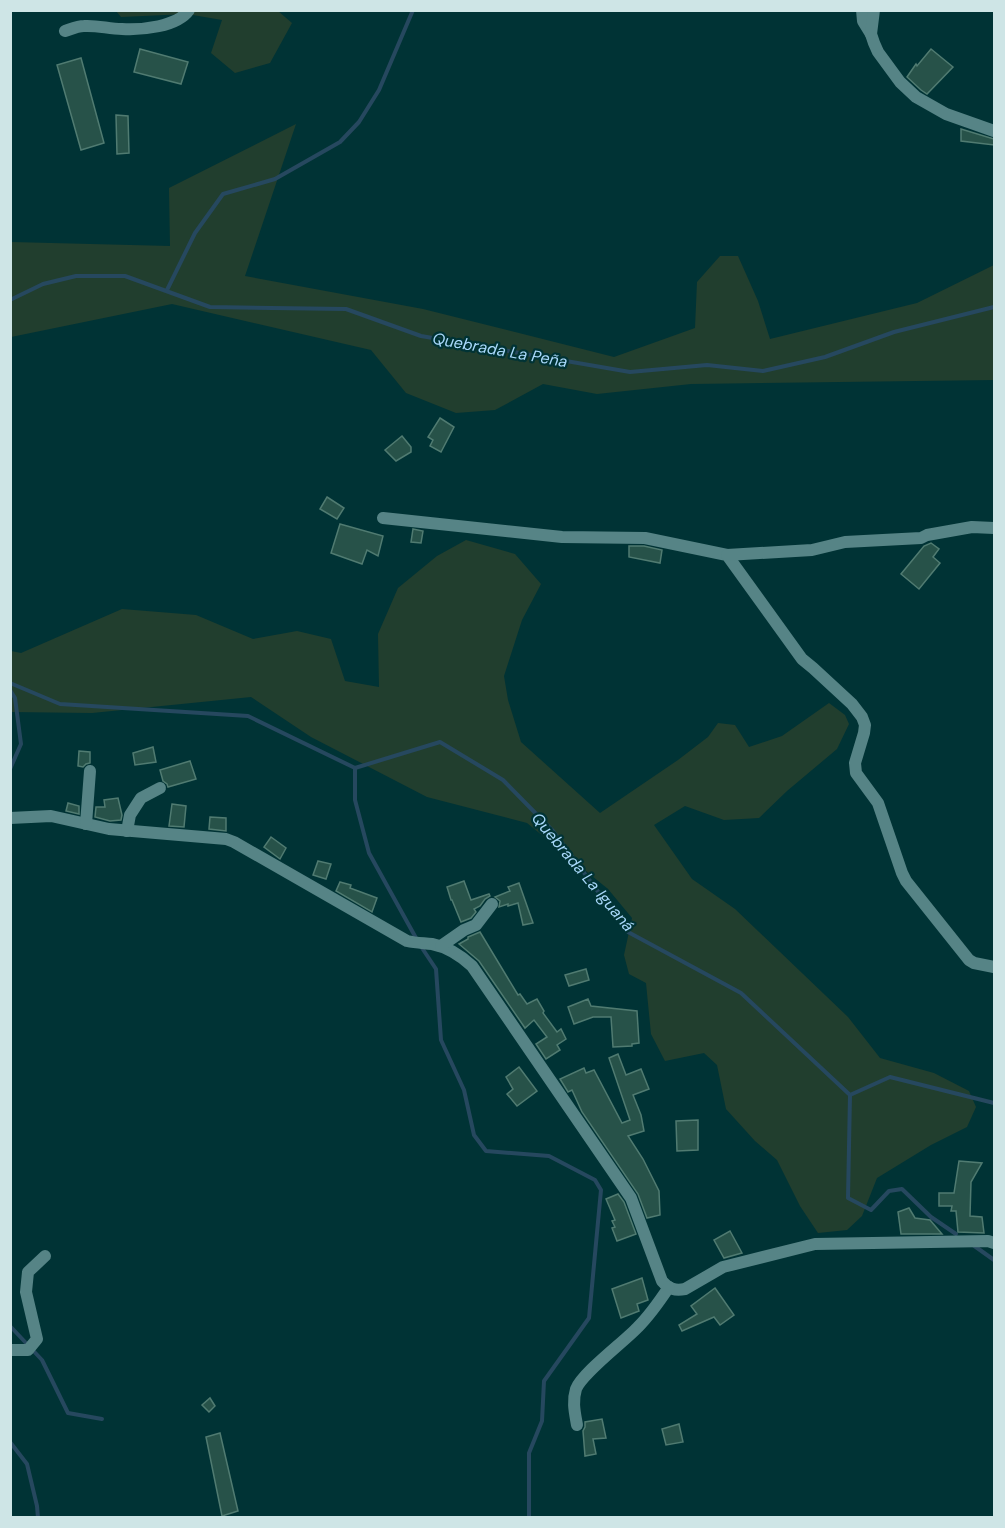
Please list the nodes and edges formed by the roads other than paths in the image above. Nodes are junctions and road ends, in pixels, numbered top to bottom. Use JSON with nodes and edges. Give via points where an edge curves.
{"nodes":[{"id":1,"x":189,"y":10,"type":"edge"},
{"id":2,"x":862,"y":10,"type":"edge"},
{"id":3,"x":874,"y":10,"type":"edge"},
{"id":4,"x":65,"y":31,"type":"dead end"},
{"id":5,"x":871,"y":34,"type":"junction"},
{"id":6,"x":994,"y":131,"type":"edge"},
{"id":7,"x":383,"y":518,"type":"dead end"},
{"id":8,"x":994,"y":528,"type":"edge"},
{"id":9,"x":727,"y":555,"type":"junction"},
{"id":10,"x":90,"y":771,"type":"dead end"},
{"id":11,"x":160,"y":788,"type":"dead end"},
{"id":12,"x":10,"y":818,"type":"edge"},
{"id":13,"x":86,"y":824,"type":"junction"},
{"id":14,"x":127,"y":831,"type":"junction"},
{"id":15,"x":492,"y":904,"type":"dead end"},
{"id":16,"x":441,"y":946,"type":"junction"},
{"id":17,"x":994,"y":967,"type":"edge"},
{"id":18,"x":994,"y":1243,"type":"edge"},
{"id":19,"x":45,"y":1256,"type":"dead end"},
{"id":20,"x":669,"y":1287,"type":"junction"},
{"id":21,"x":10,"y":1350,"type":"edge"},
{"id":22,"x":577,"y":1425,"type":"dead end"}],
"edges":[{"from":1,"to":4,"type":"street","via":[[181,19],[162,25],[122,29],[84,26]]},
{"from":2,"to":5,"type":"street"},
{"from":3,"to":5,"type":"street"},
{"from":5,"to":6,"type":"street","via":[[878,52],[916,97],[946,114]]},
{"from":7,"to":9,"type":"street","via":[[561,537],[645,538]]},
{"from":8,"to":9,"type":"street","via":[[972,526],[921,538]]},
{"from":9,"to":17,"type":"street","via":[[802,659],[862,717],[865,724],[856,772],[878,804],[906,881],[969,960]]},
{"from":10,"to":13,"type":"street"},
{"from":11,"to":14,"type":"street","via":[[141,798],[130,815]]},
{"from":12,"to":13,"type":"street","via":[[51,816]]},
{"from":13,"to":14,"type":"street"},
{"from":14,"to":16,"type":"street","via":[[226,839],[407,941]]},
{"from":15,"to":16,"type":"street","via":[[477,926]]},
{"from":16,"to":20,"type":"street","via":[[472,966],[631,1198],[663,1281]]},
{"from":18,"to":20,"type":"street","via":[[815,1244],[723,1267],[685,1289]]},
{"from":19,"to":21,"type":"street","via":[[28,1272],[26,1292],[37,1339],[28,1350]]},
{"from":20,"to":22,"type":"street","via":[[638,1328],[588,1372],[577,1387],[573,1406]]}]}
